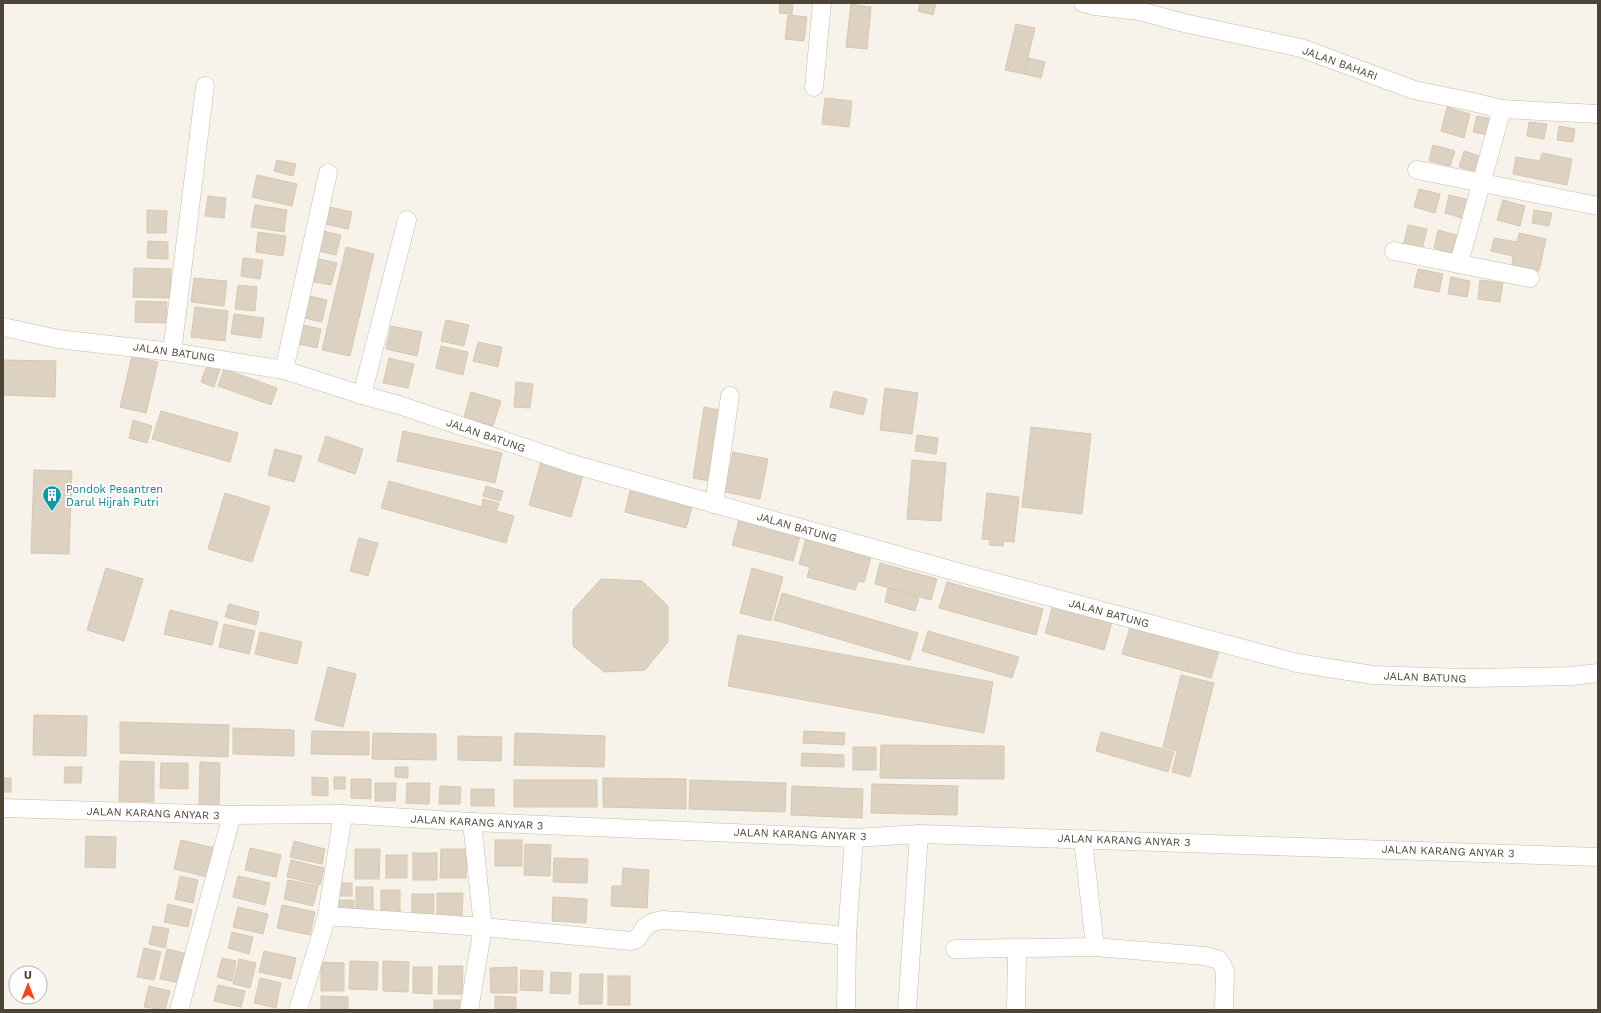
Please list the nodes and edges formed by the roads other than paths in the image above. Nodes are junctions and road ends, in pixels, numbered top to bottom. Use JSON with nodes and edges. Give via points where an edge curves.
{"nodes":[{"id":1,"x":822,"y":3,"type":"edge"},
{"id":2,"x":1083,"y":3,"type":"edge"},
{"id":3,"x":1139,"y":7,"type":"edge"},
{"id":4,"x":204,"y":86,"type":"dead end"},
{"id":5,"x":814,"y":86,"type":"dead end"},
{"id":6,"x":1502,"y":109,"type":"junction"},
{"id":7,"x":1598,"y":114,"type":"edge"},
{"id":8,"x":1417,"y":170,"type":"dead end"},
{"id":9,"x":328,"y":173,"type":"dead end"},
{"id":10,"x":1481,"y":182,"type":"junction"},
{"id":11,"x":1598,"y":206,"type":"edge"},
{"id":12,"x":406,"y":220,"type":"dead end"},
{"id":13,"x":1394,"y":251,"type":"dead end"},
{"id":14,"x":1459,"y":263,"type":"junction"},
{"id":15,"x":1530,"y":278,"type":"dead end"},
{"id":16,"x":3,"y":327,"type":"edge"},
{"id":17,"x":172,"y":352,"type":"junction"},
{"id":18,"x":284,"y":370,"type":"junction"},
{"id":19,"x":362,"y":395,"type":"junction"},
{"id":20,"x":730,"y":396,"type":"dead end"},
{"id":21,"x":714,"y":504,"type":"junction"},
{"id":22,"x":1598,"y":673,"type":"edge"},
{"id":23,"x":3,"y":808,"type":"edge"},
{"id":24,"x":343,"y":814,"type":"junction"},
{"id":25,"x":232,"y":815,"type":"junction"},
{"id":26,"x":472,"y":822,"type":"junction"},
{"id":27,"x":919,"y":834,"type":"junction"},
{"id":28,"x":854,"y":838,"type":"junction"},
{"id":29,"x":1084,"y":839,"type":"junction"},
{"id":30,"x":1598,"y":856,"type":"edge"},
{"id":31,"x":327,"y":916,"type":"junction"},
{"id":32,"x":483,"y":927,"type":"junction"},
{"id":33,"x":847,"y":936,"type":"junction"},
{"id":34,"x":1095,"y":947,"type":"junction"},
{"id":35,"x":1017,"y":948,"type":"junction"},
{"id":36,"x":955,"y":949,"type":"dead end"},
{"id":37,"x":179,"y":1010,"type":"edge"},
{"id":38,"x":298,"y":1010,"type":"edge"},
{"id":39,"x":469,"y":1010,"type":"edge"},
{"id":40,"x":846,"y":1010,"type":"edge"},
{"id":41,"x":907,"y":1010,"type":"edge"},
{"id":42,"x":1016,"y":1010,"type":"edge"},
{"id":43,"x":1224,"y":1010,"type":"edge"}],
"edges":[{"from":1,"to":5,"type":"street"},
{"from":2,"to":3,"type":"street","name":"JALAN BAHARI","via":[[1095,6]]},
{"from":3,"to":6,"type":"street","name":"JALAN BAHARI","via":[[1301,48],[1414,90]]},
{"from":4,"to":17,"type":"street"},
{"from":6,"to":7,"type":"street","name":"JALAN BAHARI"},
{"from":6,"to":10,"type":"street"},
{"from":8,"to":10,"type":"street"},
{"from":9,"to":18,"type":"street"},
{"from":10,"to":11,"type":"street"},
{"from":10,"to":14,"type":"street"},
{"from":12,"to":19,"type":"street"},
{"from":13,"to":14,"type":"street"},
{"from":14,"to":15,"type":"street"},
{"from":16,"to":17,"type":"street","name":"JALAN BATUNG","via":[[58,339]]},
{"from":17,"to":18,"type":"street","name":"JALAN BATUNG"},
{"from":18,"to":19,"type":"street","name":"JALAN BATUNG"},
{"from":19,"to":21,"type":"street","name":"JALAN BATUNG","via":[[576,465]]},
{"from":20,"to":21,"type":"street"},
{"from":21,"to":22,"type":"street","name":"JALAN BATUNG","via":[[968,576],[1297,663],[1373,675],[1428,677],[1556,676]]},
{"from":23,"to":25,"type":"street","name":"JALAN KARANG ANYAR 3"},
{"from":24,"to":25,"type":"street","name":"JALAN KARANG ANYAR 3"},
{"from":24,"to":26,"type":"street","name":"JALAN KARANG ANYAR 3"},
{"from":24,"to":31,"type":"street"},
{"from":25,"to":37,"type":"street"},
{"from":26,"to":28,"type":"street","name":"JALAN KARANG ANYAR 3"},
{"from":26,"to":32,"type":"street"},
{"from":27,"to":28,"type":"street","name":"JALAN KARANG ANYAR 3"},
{"from":27,"to":29,"type":"street","name":"JALAN KARANG ANYAR 3"},
{"from":27,"to":41,"type":"street"},
{"from":28,"to":33,"type":"street"},
{"from":29,"to":30,"type":"street","name":"JALAN KARANG ANYAR 3"},
{"from":29,"to":34,"type":"street"},
{"from":31,"to":32,"type":"street"},
{"from":31,"to":38,"type":"street"},
{"from":32,"to":33,"type":"street","via":[[631,941],[637,939],[644,928],[662,920]]},
{"from":32,"to":39,"type":"street"},
{"from":33,"to":40,"type":"street"},
{"from":34,"to":35,"type":"street"},
{"from":34,"to":43,"type":"street","via":[[1205,956],[1219,960],[1225,970]]},
{"from":35,"to":36,"type":"street"},
{"from":35,"to":42,"type":"street"}]}
